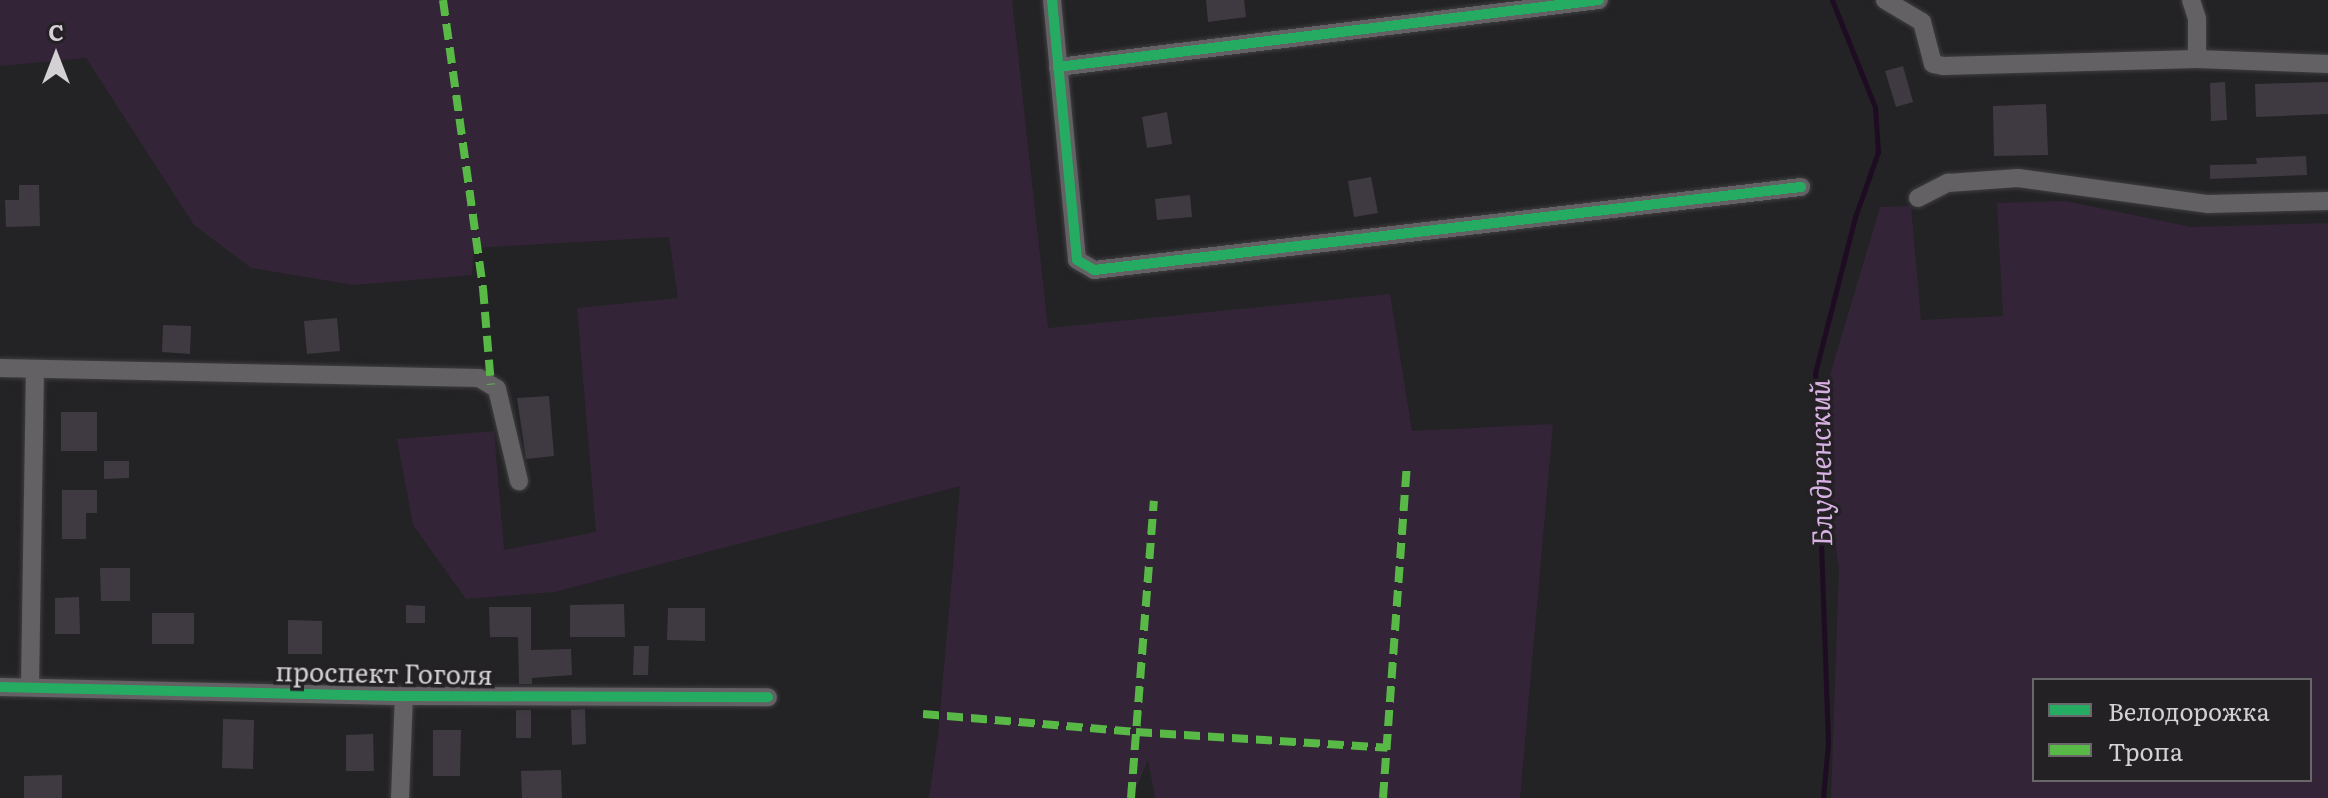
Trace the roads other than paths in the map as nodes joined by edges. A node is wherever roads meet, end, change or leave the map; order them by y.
1 (1052, 0) edge
2 (1599, 0) edge
3 (1885, 0) edge
4 (2191, 0) edge
5 (2197, 59) junction
6 (2328, 64) edge
7 (1058, 67) junction
8 (1801, 187) dead end
9 (1918, 198) dead end
10 (2328, 201) edge
11 (0, 368) edge
12 (35, 369) junction
13 (519, 481) dead end
14 (30, 686) junction
15 (0, 687) edge
16 (404, 696) junction
17 (768, 697) dead end
18 (400, 798) edge

1 - 7 street
2 - 7 street
3 - 5 street
4 - 5 street
5 - 6 street
7 - 8 street
9 - 10 street
11 - 12 street
12 - 13 street
12 - 14 street
14 - 15 street, проспект Гоголя
14 - 16 street, проспект Гоголя
16 - 17 street, проспект Гоголя
16 - 18 street

